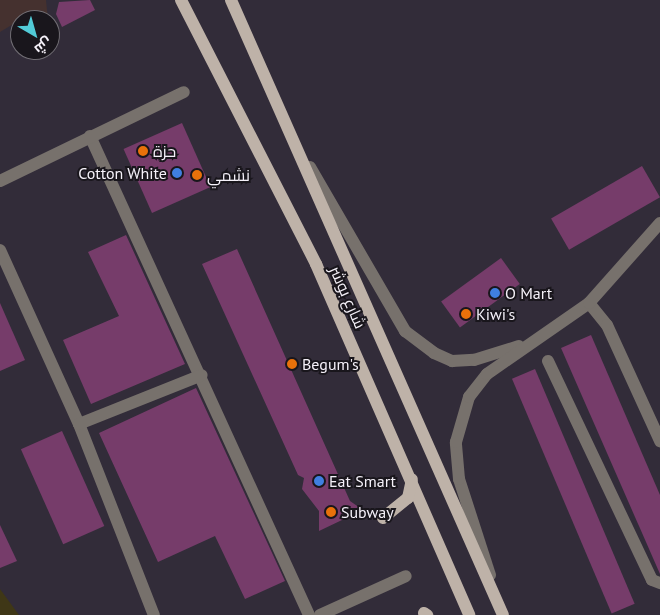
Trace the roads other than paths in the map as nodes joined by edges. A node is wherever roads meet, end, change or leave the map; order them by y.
1 (180, 0) edge
2 (231, 0) edge
3 (184, 92) dead end
4 (90, 136) junction
5 (297, 145) junction
6 (0, 181) edge
7 (660, 223) edge
8 (0, 250) edge
9 (589, 303) junction
10 (529, 343) junction
11 (548, 361) dead end
12 (202, 375) junction
13 (79, 424) junction
14 (660, 441) edge
15 (412, 476) junction
16 (383, 518) dead end
17 (406, 576) dead end
18 (660, 583) edge
19 (502, 612) edge
20 (154, 615) edge
21 (309, 615) edge
22 (320, 615) edge
23 (469, 615) edge

1 - 15 main road, شارع بوشر
2 - 5 main road, شارع بوشر
3 - 4 street
4 - 6 street
4 - 12 street
5 - 10 street
5 - 19 main road, شارع بوشر
7 - 9 street
8 - 13 street
9 - 10 street
9 - 14 street
10 - 19 street
11 - 18 street
12 - 13 street
12 - 21 street
13 - 20 street
15 - 16 main road
15 - 23 main road, شارع بوشر
17 - 22 street

